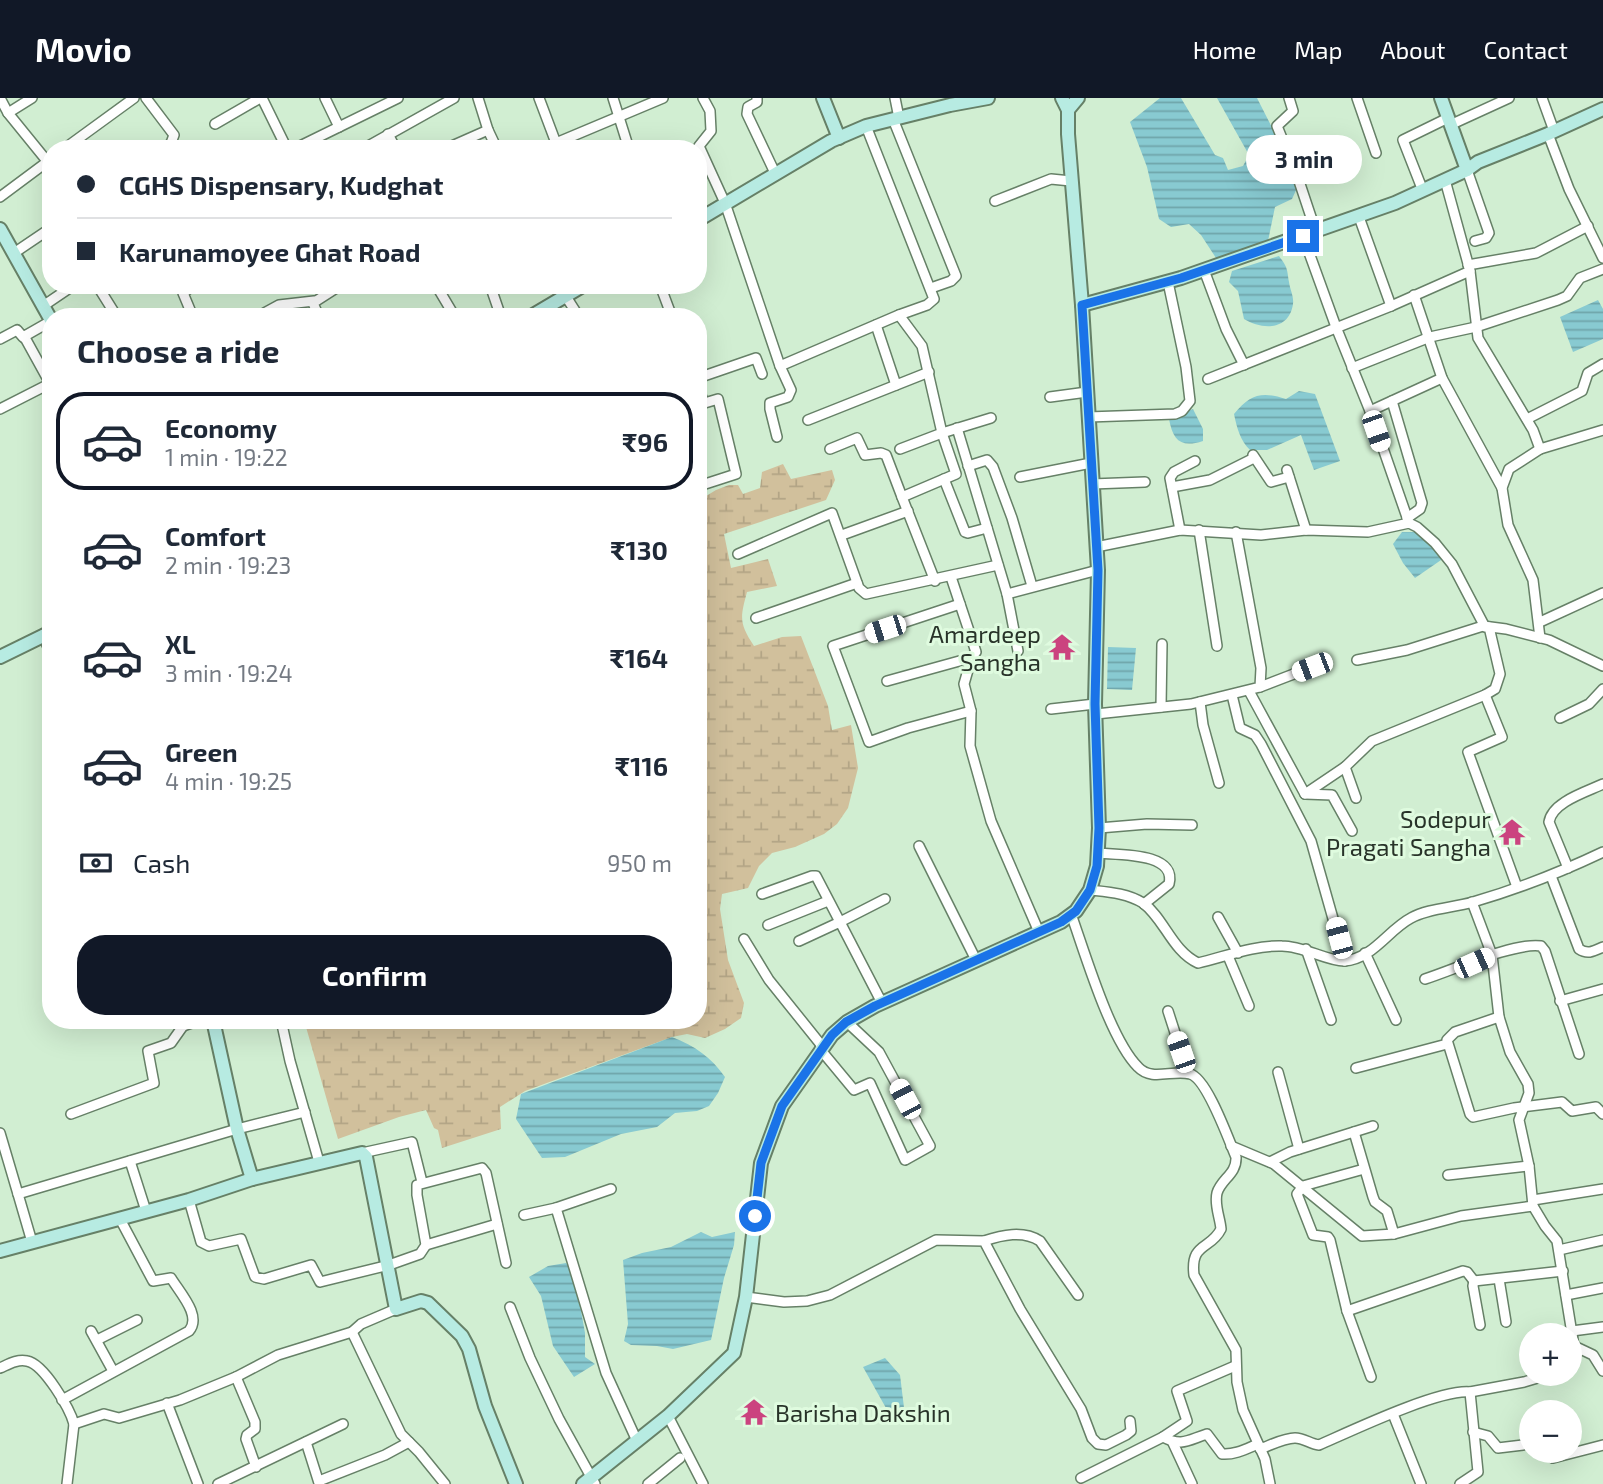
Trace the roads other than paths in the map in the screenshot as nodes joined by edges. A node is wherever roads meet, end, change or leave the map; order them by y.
1 (0, 98) edge
2 (32, 98) edge
3 (134, 98) edge
4 (146, 98) edge
5 (261, 98) edge
6 (325, 98) edge
7 (398, 98) edge
8 (454, 98) edge
9 (478, 98) edge
10 (539, 98) edge
11 (613, 98) edge
12 (663, 98) edge
13 (703, 98) edge
14 (757, 98) edge
15 (824, 98) edge
16 (895, 98) edge
17 (988, 98) edge
18 (1078, 98) edge
19 (1289, 98) edge
20 (1357, 98) edge
21 (1441, 98) edge
22 (1509, 98) edge
23 (1542, 98) edge
24 (1065, 104) edge
25 (1603, 109) edge
26 (5, 111) edge
27 (619, 115) junction
28 (896, 118) junction
29 (1449, 122) junction
30 (215, 124) dead end
31 (866, 126) junction
32 (339, 127) junction
33 (488, 130) junction
34 (1551, 133) junction
35 (388, 134) junction
36 (839, 138) junction
37 (76, 140) edge
38 (172, 140) edge
39 (282, 140) edge
40 (312, 140) edge
41 (378, 140) edge
42 (391, 140) edge
43 (465, 140) edge
44 (493, 140) edge
45 (555, 140) edge
46 (563, 140) edge
47 (626, 140) edge
48 (704, 140) edge
49 (42, 152) edge
50 (1376, 153) dead end
51 (707, 164) edge
52 (42, 165) edge
53 (1467, 170) junction
54 (775, 173) junction
55 (1445, 180) junction
56 (1071, 181) junction
57 (1423, 191) junction
58 (0, 197) edge
59 (995, 201) dead end
60 (725, 203) junction
61 (707, 214) edge
62 (1359, 216) junction
63 (1587, 226) junction
64 (0, 229) edge
65 (42, 234) edge
66 (1309, 234) junction
67 (1475, 241) dead end
68 (3, 244) edge
69 (14, 253) junction
70 (1603, 258) edge
71 (1469, 268) junction
72 (1603, 269) edge
73 (1204, 270) junction
74 (1168, 282) junction
75 (931, 288) junction
76 (61, 294) edge
77 (326, 294) edge
78 (565, 295) joint
79 (1415, 295) junction
80 (314, 301) junction
81 (1082, 305) junction
82 (43, 306) joint
83 (1391, 306) junction
84 (272, 308) edge
85 (314, 308) edge
86 (544, 308) edge
87 (573, 308) edge
88 (899, 315) junction
89 (876, 325) junction
90 (42, 326) edge
91 (1336, 327) junction
92 (1476, 327) junction
93 (24, 336) junction
94 (1430, 337) junction
95 (0, 339) edge
96 (1603, 364) edge
97 (1244, 365) junction
98 (780, 366) junction
99 (1352, 368) junction
100 (42, 369) edge
101 (929, 372) junction
102 (762, 374) dead end
103 (707, 375) edge
104 (1443, 378) junction
105 (1208, 379) dead end
106 (896, 385) junction
107 (42, 388) edge
108 (1087, 392) junction
109 (1051, 397) dead end
110 (1392, 401) junction
111 (707, 402) edge
112 (0, 409) edge
113 (1370, 411) junction
114 (1088, 417) junction
115 (990, 418) dead end
116 (1527, 419) junction
117 (808, 420) dead end
118 (957, 428) junction
119 (1603, 430) edge
120 (942, 433) junction
121 (777, 437) dead end
122 (830, 449) dead end
123 (900, 449) dead end
124 (1540, 449) junction
125 (1195, 461) dead end
126 (1091, 463) junction
127 (968, 466) junction
128 (1020, 477) dead end
129 (944, 479) junction
130 (1145, 482) dead end
131 (707, 483) edge
132 (1093, 484) junction
133 (1172, 486) junction
134 (1502, 488) junction
135 (902, 497) junction
136 (908, 511) junction
137 (1408, 521) junction
138 (987, 528) junction
139 (1180, 530) junction
140 (1199, 530) junction
141 (1306, 530) junction
142 (1236, 533) junction
143 (842, 535) junction
144 (1096, 547) junction
145 (738, 554) dead end
146 (998, 565) junction
147 (1098, 570) junction
148 (951, 577) junction
149 (935, 581) junction
150 (858, 583) junction
151 (1032, 586) junction
152 (1603, 593) edge
153 (1007, 594) junction
154 (960, 604) junction
155 (756, 618) dead end
156 (1540, 622) junction
157 (1487, 627) junction
158 (42, 637) edge
159 (1540, 638) junction
160 (1162, 644) dead end
161 (1217, 646) dead end
162 (1018, 651) dead end
163 (972, 656) junction
164 (0, 657) edge
165 (1357, 660) dead end
166 (1603, 666) edge
167 (1312, 667) dead end
168 (887, 681) dead end
169 (1260, 687) junction
170 (1603, 689) edge
171 (1249, 691) junction
172 (1232, 695) junction
173 (1485, 695) junction
174 (1200, 702) junction
175 (1161, 708) junction
176 (1051, 709) dead end
177 (1096, 709) junction
178 (971, 711) junction
179 (1560, 718) dead end
180 (1345, 767) junction
181 (1219, 783) dead end
182 (1603, 784) edge
183 (1305, 794) junction
184 (1356, 798) dead end
185 (1192, 825) dead end
186 (1099, 828) junction
187 (1352, 831) dead end
188 (919, 846) dead end
189 (1603, 852) edge
190 (1097, 853) junction
191 (1569, 868) junction
192 (1550, 876) junction
193 (1517, 887) junction
194 (1090, 890) junction
195 (762, 894) dead end
196 (885, 899) dead end
197 (828, 901) junction
198 (1472, 902) junction
199 (1144, 904) junction
200 (1071, 914) junction
201 (1219, 917) dead end
202 (840, 922) junction
203 (768, 925) dead end
204 (1039, 932) junction
205 (744, 939) dead end
206 (799, 941) dead end
207 (1603, 947) edge
208 (1306, 949) junction
209 (1365, 953) junction
210 (1233, 955) junction
211 (1492, 955) junction
212 (976, 960) junction
213 (1345, 961) junction
214 (1425, 979) dead end
215 (1603, 989) edge
216 (1560, 1001) junction
217 (882, 1003) junction
218 (1249, 1006) dead end
219 (1167, 1011) dead end
220 (1499, 1017) junction
221 (1331, 1020) dead end
222 (1396, 1020) dead end
223 (846, 1022) junction
224 (178, 1029) edge
225 (215, 1029) edge
226 (283, 1029) edge
227 (1447, 1044) junction
228 (821, 1047) junction
229 (1579, 1054) dead end
230 (1356, 1068) dead end
231 (1278, 1072) dead end
232 (1188, 1073) junction
233 (1524, 1108) junction
234 (305, 1112) junction
235 (71, 1114) dead end
236 (1603, 1114) edge
237 (1373, 1126) dead end
238 (237, 1129) junction
239 (1354, 1132) junction
240 (0, 1133) edge
241 (1231, 1146) junction
242 (1299, 1149) junction
243 (362, 1153) junction
244 (130, 1161) junction
245 (319, 1162) junction
246 (1270, 1162) junction
247 (1529, 1166) junction
248 (1364, 1169) junction
249 (1448, 1175) dead end
250 (252, 1179) junction
251 (422, 1182) junction
252 (1303, 1186) junction
253 (611, 1189) dead end
254 (1603, 1189) edge
255 (18, 1194) junction
256 (189, 1200) junction
257 (1533, 1203) junction
258 (556, 1208) junction
259 (146, 1211) junction
260 (524, 1215) dead end
261 (120, 1219) junction
262 (497, 1224) junction
263 (1394, 1234) junction
264 (1603, 1240) edge
265 (984, 1241) junction
266 (32, 1242) junction
267 (426, 1245) junction
268 (1559, 1250) junction
269 (0, 1251) edge
270 (506, 1263) dead end
271 (387, 1265) junction
272 (1563, 1271) junction
273 (1500, 1279) junction
274 (1474, 1281) junction
275 (1603, 1288) edge
276 (1078, 1295) dead end
277 (1566, 1295) junction
278 (746, 1297) junction
279 (510, 1307) dead end
280 (396, 1309) junction
281 (1347, 1311) junction
282 (137, 1320) dead end
283 (1506, 1321) dead end
284 (1571, 1323) edge
285 (1480, 1325) dead end
286 (1603, 1327) edge
287 (1582, 1330) edge
288 (91, 1331) dead end
289 (352, 1332) junction
290 (97, 1340) junction
291 (1582, 1351) edge
292 (1235, 1366) junction
293 (0, 1368) edge
294 (113, 1371) junction
295 (1603, 1371) edge
296 (236, 1377) junction
297 (1371, 1377) dead end
298 (1519, 1383) edge
299 (1470, 1392) junction
300 (62, 1400) junction
301 (167, 1403) junction
302 (1393, 1414) junction
303 (668, 1416) junction
304 (1130, 1421) dead end
305 (74, 1424) junction
306 (343, 1424) dead end
307 (1473, 1432) junction
308 (1163, 1437) junction
309 (636, 1441) junction
310 (306, 1442) junction
311 (409, 1442) junction
312 (1172, 1443) junction
313 (1519, 1445) edge
314 (1603, 1445) edge
315 (1259, 1447) junction
316 (1582, 1450) edge
317 (680, 1458) dead end
318 (256, 1467) junction
319 (1081, 1478) dead end
320 (319, 1482) edge
321 (589, 1482) edge
322 (67, 1484) edge
323 (198, 1484) edge
324 (218, 1484) edge
325 (445, 1484) edge
326 (516, 1484) edge
327 (648, 1484) edge
328 (703, 1484) edge
329 (1192, 1484) edge
330 (1270, 1484) edge
331 (1421, 1484) edge
332 (1460, 1484) edge

1 - 26 street
2 - 26 street
3 - 37 street
4 - 38 street
5 - 30 street
5 - 39 street
6 - 32 street
7 - 32 street
8 - 35 street
9 - 33 street
10 - 45 street
11 - 27 street
12 - 27 street
13 - 48 street
14 - 54 street
15 - 36 street
16 - 28 street
17 - 28 street
18 - 24 street
19 - 66 street
20 - 50 street
21 - 29 street
22 - 29 street
23 - 34 street
24 - 56 street
25 - 34 street
26 - 49 street
27 - 46 street
27 - 47 street
28 - 31 street
28 - 75 street
29 - 53 street
29 - 57 street
31 - 36 street
31 - 75 street
32 - 40 street
33 - 43 street
33 - 44 street
34 - 53 street
34 - 63 street
35 - 41 street
35 - 42 street
36 - 54 street
51 - 60 street
52 - 58 street
53 - 55 street
53 - 67 street
54 - 60 street
55 - 57 street
55 - 71 street
56 - 59 street
56 - 81 street
57 - 62 street
60 - 61 street
60 - 98 street
62 - 66 street
62 - 83 street
63 - 70 street
63 - 71 street
64 - 68 street
65 - 69 street
66 - 73 street
66 - 91 street
68 - 69 street
69 - 82 street
71 - 79 street
71 - 92 street
72 - 92 street
73 - 74 street
73 - 97 street
74 - 81 street
74 - 114 street
75 - 88 street
76 - 82 street
77 - 80 street
78 - 86 street
78 - 87 street
79 - 83 street
79 - 94 street
80 - 84 street
80 - 85 street
81 - 108 street
83 - 91 street
88 - 89 street
88 - 101 street
89 - 98 street
89 - 106 street
90 - 93 street
91 - 97 street
91 - 99 street
92 - 94 street
92 - 116 street
93 - 95 street
93 - 100 street
94 - 99 street
94 - 104 street
96 - 116 street
97 - 105 street
98 - 121 street
99 - 113 street
101 - 106 street
101 - 120 street
102 - 103 street
104 - 110 street
104 - 134 street
106 - 117 street
107 - 112 street
108 - 109 street
108 - 114 street
110 - 113 street
110 - 137 street
111 - 131 street
113 - 137 street
114 - 126 street
115 - 118 street
116 - 124 street
118 - 120 street
118 - 127 street
119 - 124 street
120 - 123 street
120 - 129 street
122 - 135 street
124 - 134 street
125 - 133 street
126 - 128 street
126 - 132 street
127 - 138 street
127 - 151 street
129 - 135 street
129 - 138 street
130 - 132 street
132 - 144 street
133 - 139 street
133 - 141 street
134 - 156 street
135 - 136 street
136 - 143 street
136 - 149 street
137 - 141 street
137 - 157 street
138 - 146 street
139 - 140 street
139 - 144 street
140 - 142 street
140 - 161 street
141 - 142 street
142 - 169 street
143 - 145 street
143 - 150 street
144 - 147 street
146 - 148 street
146 - 153 street
147 - 151 street
147 - 177 street
148 - 149 street
148 - 154 street
149 - 150 street
150 - 155 street
151 - 153 street
152 - 156 street
153 - 162 street
154 - 163 street
154 - 178 street
156 - 159 street
157 - 159 street
157 - 165 street
157 - 173 street
158 - 164 street
159 - 166 street
160 - 175 street
163 - 168 street
163 - 178 street
167 - 169 street
169 - 171 street
170 - 179 street
171 - 172 street
171 - 183 street
172 - 174 street
172 - 213 street
173 - 180 street
173 - 193 street
174 - 175 street
174 - 181 street
175 - 177 street
176 - 177 street
177 - 186 street
178 - 204 street
180 - 183 street
180 - 184 street
182 - 191 street
183 - 187 street
185 - 186 street
186 - 190 street
188 - 212 street
189 - 191 street
190 - 194 street
190 - 199 street
191 - 192 street
192 - 193 street
192 - 207 street
193 - 198 street
194 - 199 street
194 - 200 street
195 - 197 street
196 - 202 street
197 - 202 street
197 - 203 street
198 - 209 street
198 - 211 street
199 - 210 street
200 - 204 street
200 - 232 street
201 - 210 street
202 - 206 street
202 - 217 street
204 - 212 street
205 - 228 street
208 - 210 street
208 - 213 street
208 - 221 street
209 - 213 street
209 - 222 street
210 - 218 street
211 - 214 street
211 - 216 street
211 - 220 street
212 - 217 street
215 - 216 street
216 - 229 street
217 - 223 street
219 - 232 street
220 - 227 street
220 - 233 street
223 - 228 street
223 - 228 street
224 - 235 street
225 - 238 street
226 - 234 street
227 - 230 street
227 - 233 street
228 - 278 street
231 - 242 street
232 - 241 street
233 - 236 street
233 - 247 street
234 - 238 street
234 - 245 street
237 - 239 street
238 - 244 street
238 - 250 street
239 - 242 street
239 - 248 street
240 - 255 street
241 - 246 street
241 - 292 street
242 - 246 street
243 - 245 street
243 - 251 street
243 - 271 street
244 - 255 street
244 - 259 street
245 - 250 street
246 - 252 street
247 - 249 street
247 - 257 street
248 - 252 street
248 - 263 street
250 - 256 street
251 - 262 street
251 - 267 street
252 - 263 street
252 - 281 street
253 - 258 street
254 - 257 street
255 - 266 street
256 - 259 street
256 - 271 street
257 - 263 street
257 - 268 street
258 - 260 street
258 - 309 street
259 - 261 street
261 - 266 street
261 - 294 street
262 - 267 street
262 - 270 street
264 - 268 street
265 - 276 street
265 - 278 street
265 - 304 street
266 - 269 street
267 - 271 street
268 - 272 street
271 - 280 street
272 - 273 street
272 - 277 street
273 - 274 street
273 - 283 street
274 - 281 street
274 - 285 street
275 - 277 street
277 - 284 street
278 - 303 street
279 - 321 street
280 - 289 street
280 - 326 street
281 - 297 street
282 - 290 street
286 - 287 street
288 - 290 street
289 - 296 street
289 - 311 street
290 - 294 street
291 - 295 street
292 - 308 street
292 - 315 street
293 - 300 street
294 - 300 street
296 - 301 street
296 - 318 street
298 - 299 street
299 - 302 street
299 - 307 street
300 - 305 street
301 - 305 street
301 - 323 street
302 - 315 street
302 - 331 street
303 - 309 street
303 - 328 street
305 - 322 street
306 - 310 street
307 - 313 street
307 - 332 street
308 - 312 street
308 - 319 street
309 - 321 street
310 - 318 street
310 - 320 street
311 - 320 street
311 - 325 street
312 - 315 street
312 - 329 street
314 - 316 street
315 - 330 street
317 - 327 street
318 - 324 street

